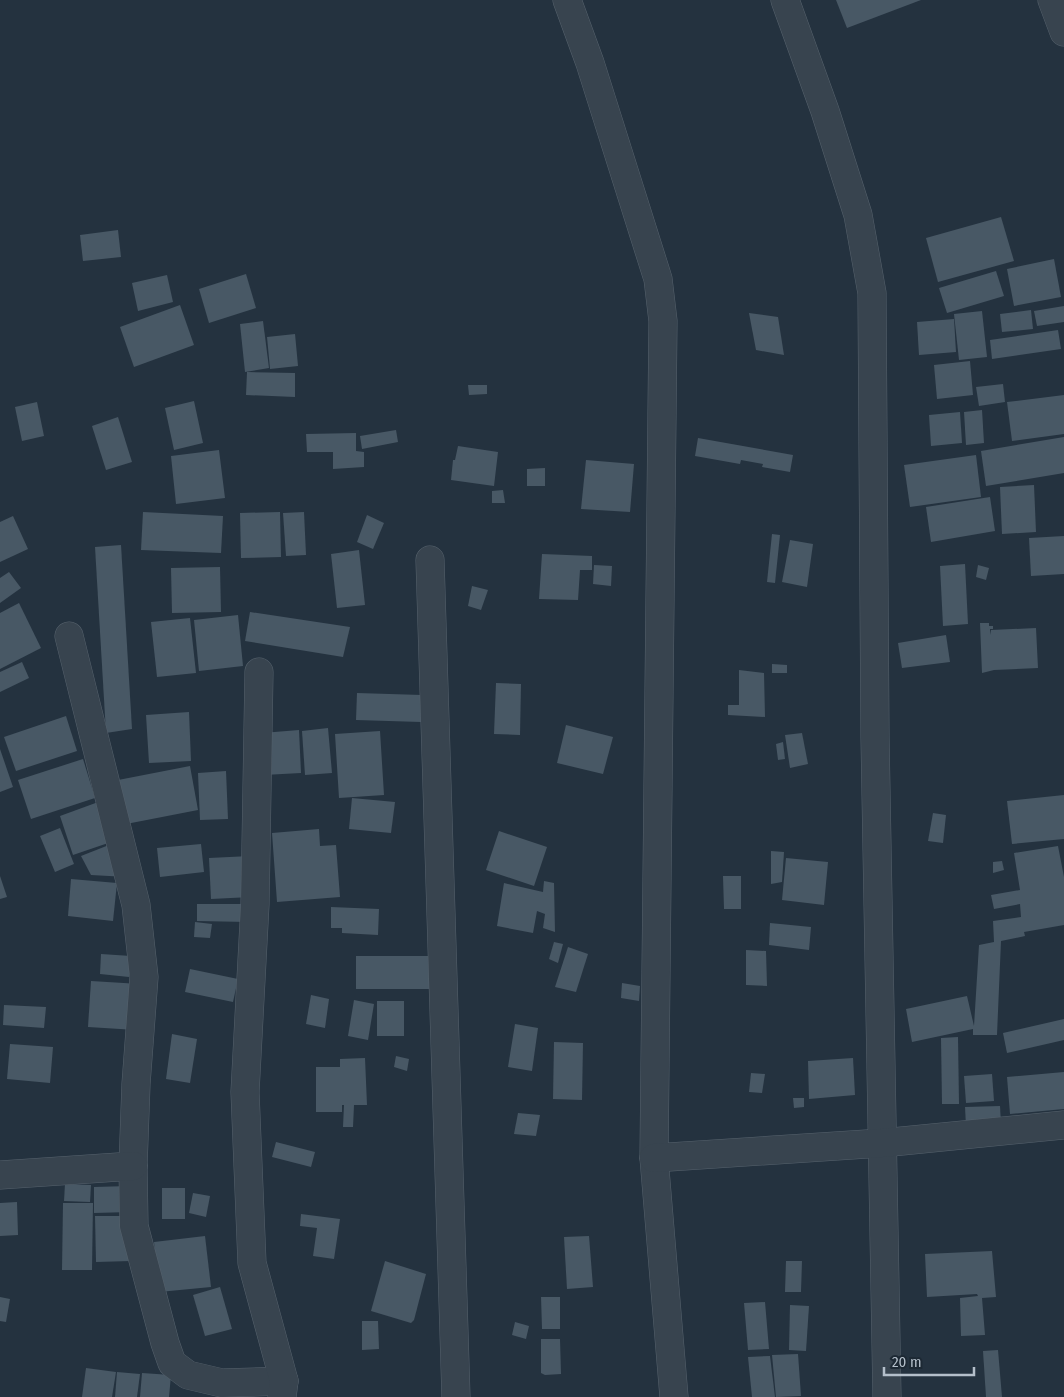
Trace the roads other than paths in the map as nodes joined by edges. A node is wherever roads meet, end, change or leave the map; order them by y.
1 (568, 0) edge
2 (785, 0) edge
3 (1052, 0) edge
4 (1064, 32) edge
5 (430, 560) dead end
6 (69, 636) dead end
7 (259, 672) dead end
8 (1064, 1125) edge
9 (882, 1143) junction
10 (654, 1158) junction
11 (133, 1166) junction
12 (0, 1175) edge
13 (283, 1389) edge
14 (456, 1397) edge
15 (674, 1397) edge
16 (887, 1397) edge

1 - 10 street
2 - 9 street
3 - 4 street
5 - 14 street
6 - 11 street
7 - 13 street
8 - 9 street
9 - 10 street
9 - 16 street
10 - 15 street
11 - 12 street
11 - 13 street

